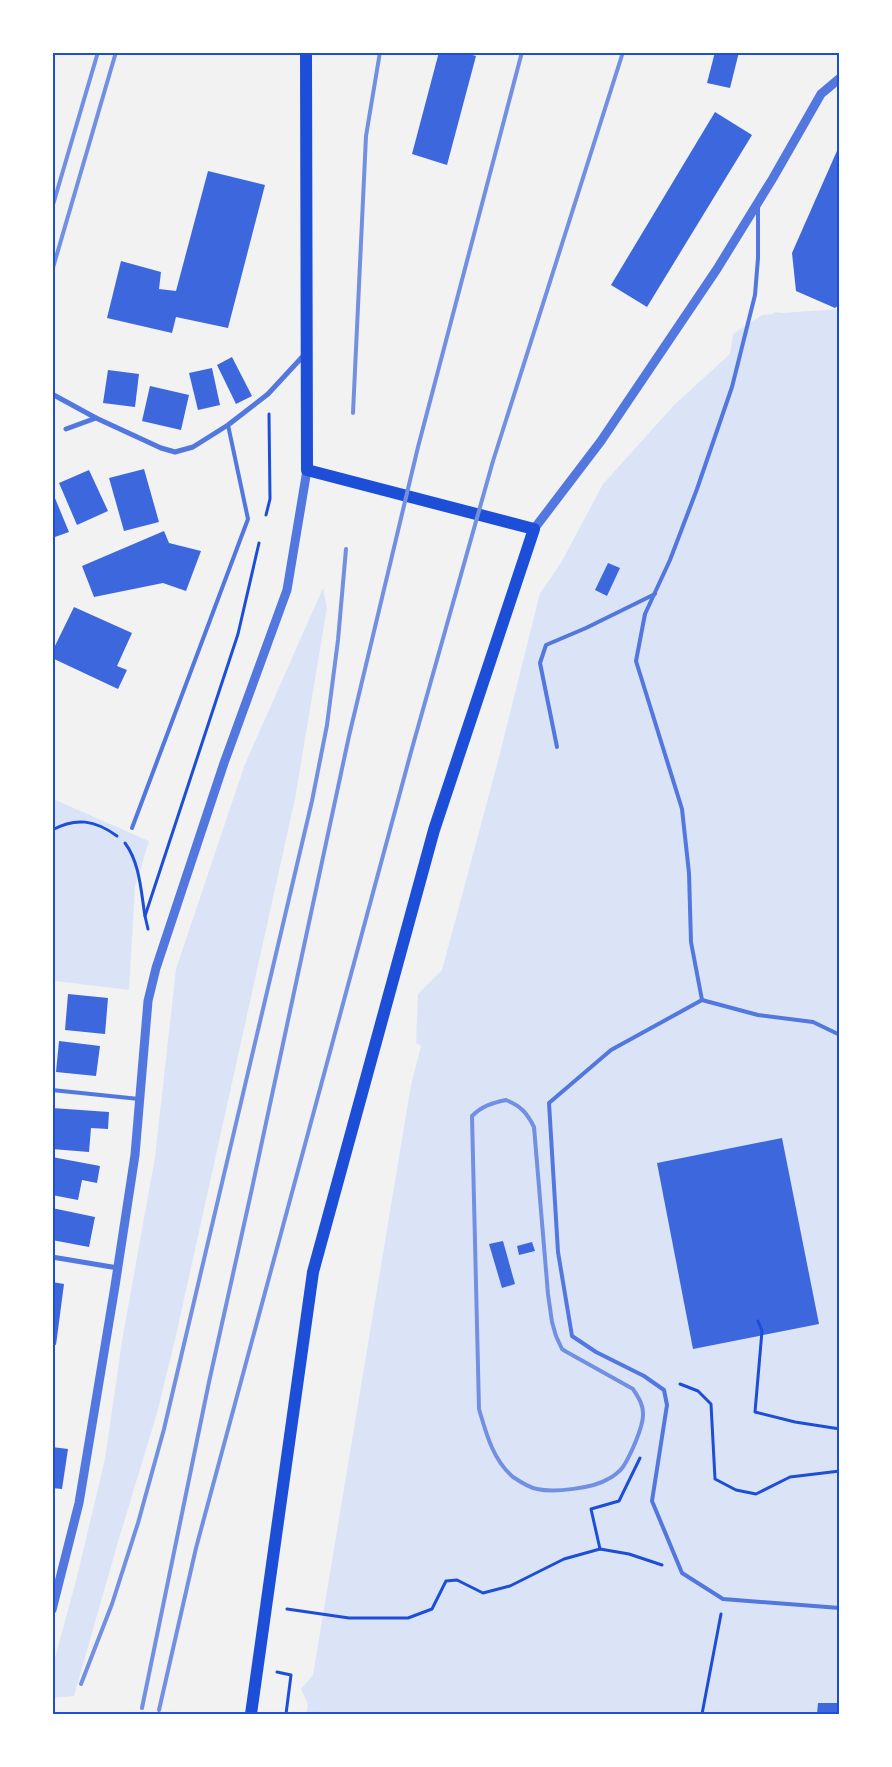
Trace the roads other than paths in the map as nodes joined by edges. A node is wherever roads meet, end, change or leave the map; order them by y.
1 (306, 52) edge
2 (840, 78) edge
3 (758, 203) junction
4 (307, 352) junction
5 (52, 394) edge
6 (96, 418) junction
7 (228, 425) junction
8 (66, 430) dead end
9 (307, 470) junction
10 (534, 529) junction
11 (654, 594) junction
12 (557, 747) dead end
13 (132, 828) dead end
14 (702, 1000) junction
15 (840, 1035) edge
16 (52, 1090) edge
17 (141, 1099) junction
18 (52, 1258) edge
19 (118, 1268) junction
20 (840, 1608) edge
21 (52, 1610) edge
22 (250, 1714) edge

1 - 4 main road
2 - 3 street
3 - 10 street
3 - 11 lane
4 - 7 street
4 - 9 main road
5 - 6 street
6 - 7 street
6 - 8 street
7 - 13 lane
9 - 10 main road
9 - 17 street
10 - 22 main road
11 - 12 lane
11 - 14 lane
14 - 15 lane
14 - 20 lane
16 - 17 lane
17 - 19 street
18 - 19 street
19 - 21 street

